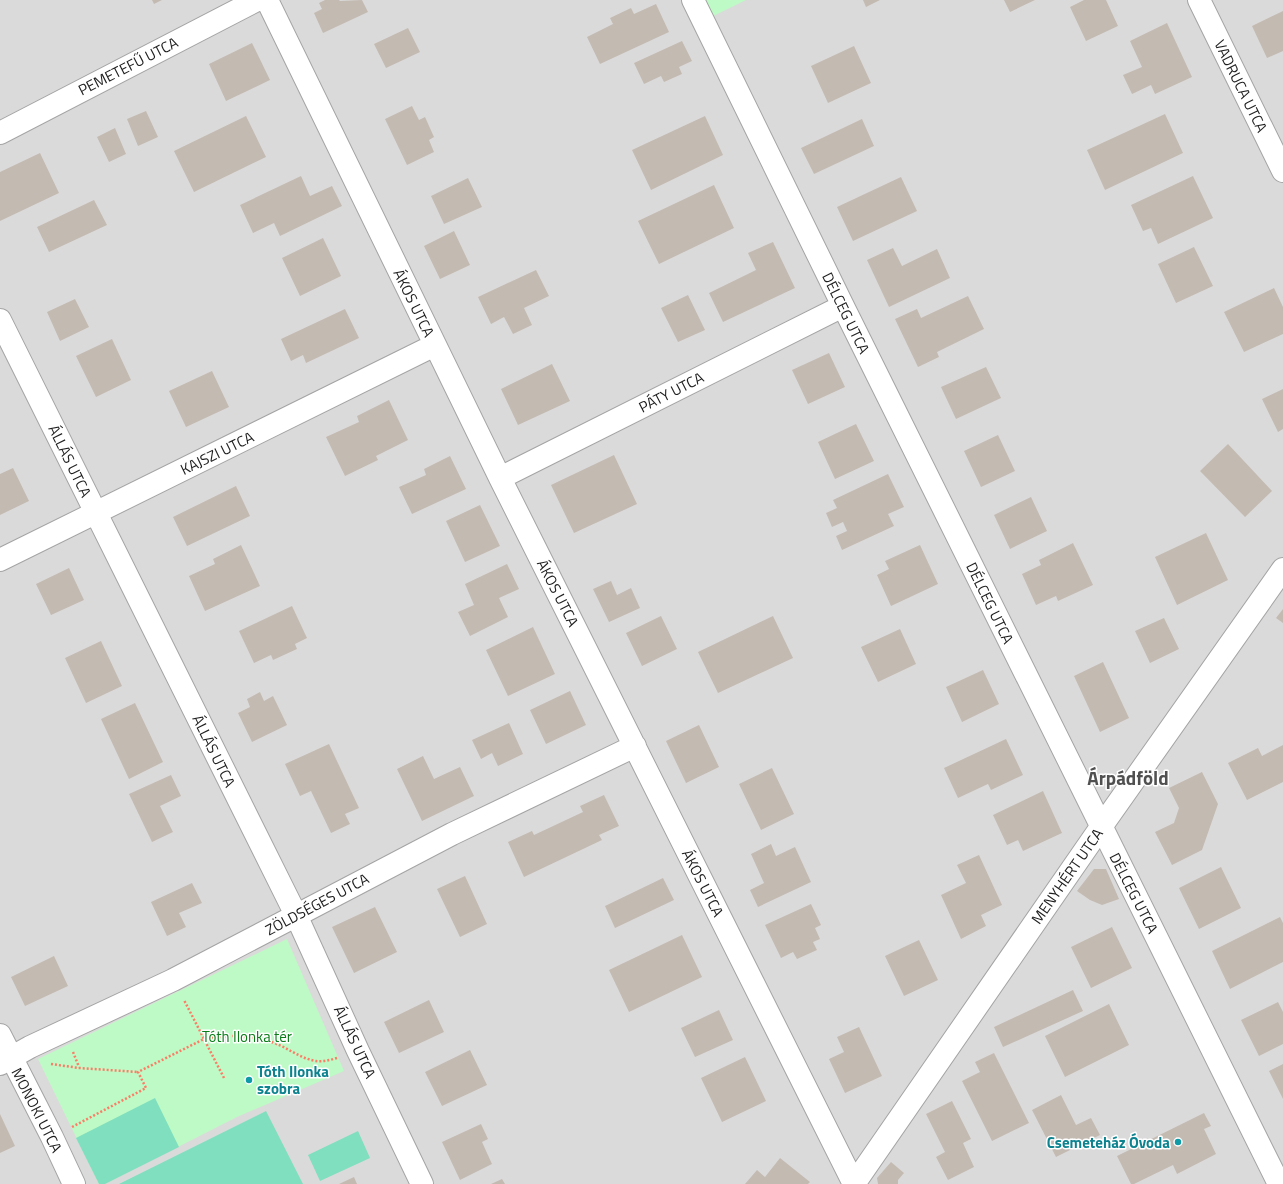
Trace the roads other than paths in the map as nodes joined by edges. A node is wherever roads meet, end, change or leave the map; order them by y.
1 (256, 0) edge
2 (267, 0) edge
3 (693, 0) edge
4 (1199, 0) edge
5 (0, 133) edge
6 (1283, 171) edge
7 (843, 306) junction
8 (0, 320) edge
9 (435, 345) junction
10 (500, 478) junction
11 (96, 514) junction
12 (0, 560) edge
13 (1283, 569) edge
14 (635, 746) junction
15 (1101, 827) junction
16 (296, 915) junction
17 (0, 1035) edge
18 (6, 1061) edge
19 (74, 1184) edge
20 (422, 1184) edge
21 (854, 1184) edge
22 (1279, 1184) edge

1 - 5 street, PEMETEFŰ UTCA
2 - 9 street, ÁKOS UTCA
3 - 7 street, DÉLCEG UTCA
4 - 6 street, VADRUCA UTCA
7 - 10 street, PÁTY UTCA
7 - 15 street, DÉLCEG UTCA
8 - 11 street, ÁLLÁS UTCA
9 - 10 street, ÁKOS UTCA
9 - 11 street, KAJSZI UTCA
10 - 14 street, ÁKOS UTCA
11 - 12 street, KAJSZI UTCA
11 - 16 street, ÁLLÁS UTCA
13 - 15 street, MENYHÉRT UTCA
14 - 16 street, ZÖLDSÉGES UTCA
14 - 21 street, ÁKOS UTCA
15 - 21 street, MENYHÉRT UTCA
15 - 22 street, DÉLCEG UTCA
16 - 18 street, ZÖLDSÉGES UTCA
16 - 20 street, ÁLLÁS UTCA
17 - 18 street, MONOKI UTCA
18 - 19 street, MONOKI UTCA

